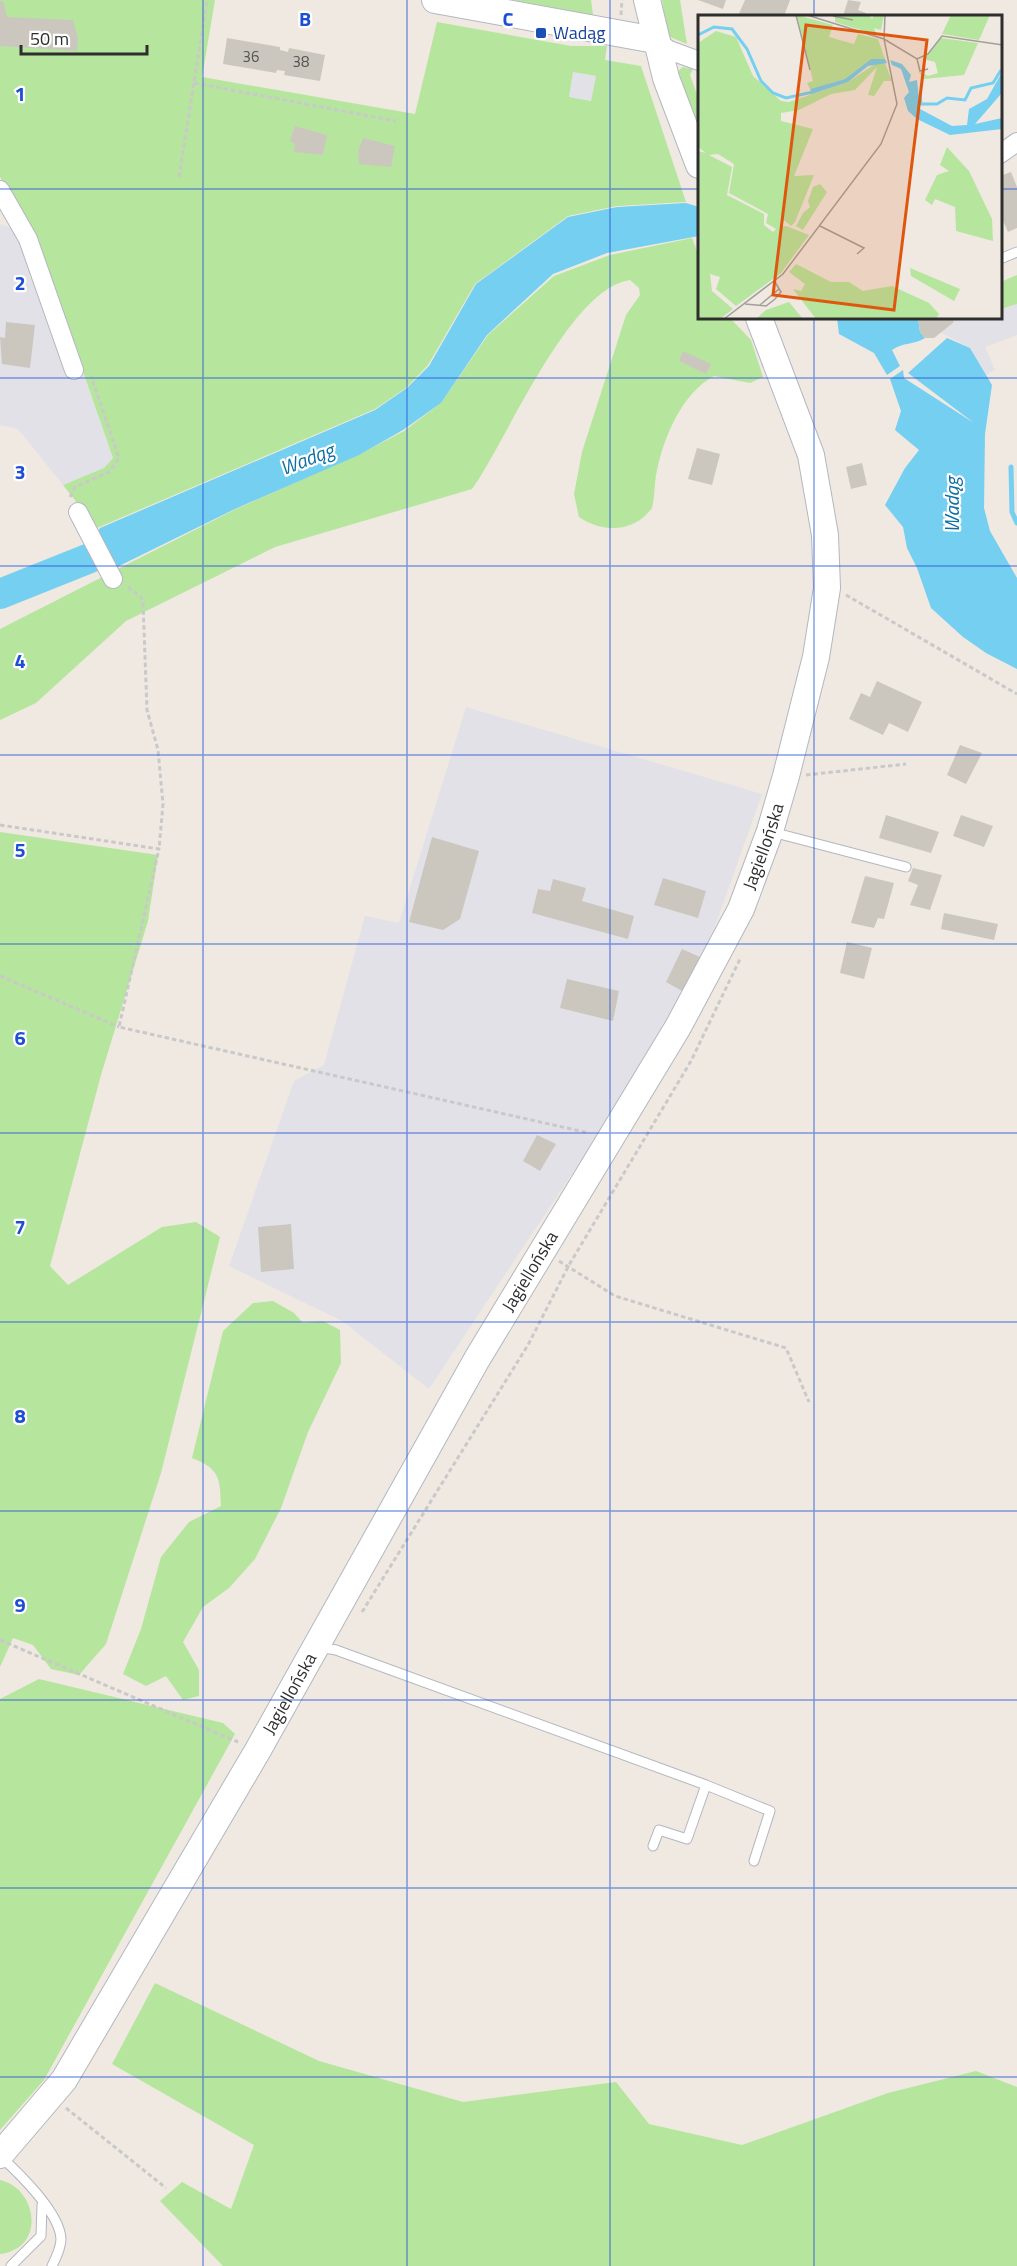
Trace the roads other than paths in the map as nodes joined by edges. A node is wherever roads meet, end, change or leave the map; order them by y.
1 (435, 0) edge
2 (648, 0) edge
3 (655, 40) junction
4 (698, 61) edge
5 (1017, 142) edge
6 (1002, 153) edge
7 (698, 162) edge
8 (0, 190) edge
9 (1017, 252) edge
10 (1002, 258) edge
11 (760, 320) edge
12 (74, 370) dead end
13 (78, 512) dead end
14 (113, 579) road end
15 (770, 831) junction
16 (906, 867) dead end
17 (316, 1646) junction
18 (706, 1785) junction
19 (653, 1846) dead end
20 (754, 1861) dead end
21 (0, 2156) edge
22 (41, 2203) junction
23 (11, 2266) edge
24 (52, 2266) edge

1 - 3 street
2 - 3 street
3 - 4 street
3 - 7 street
5 - 6 street
8 - 12 street
9 - 10 lane
11 - 15 street, Jagiellońska
13 - 14 street
15 - 16 lane
15 - 17 street, Jagiellońska
17 - 18 lane
17 - 21 street, Jagiellońska
18 - 19 lane
18 - 20 lane
21 - 22 lane
22 - 23 lane
22 - 24 lane

